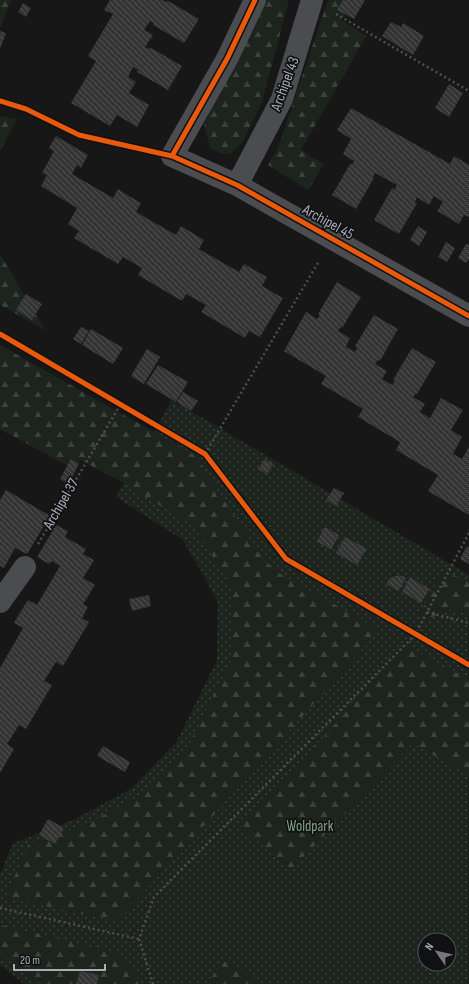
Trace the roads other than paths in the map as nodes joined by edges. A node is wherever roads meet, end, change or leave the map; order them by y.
1 (255, 0) edge
2 (312, 0) edge
3 (237, 185) junction
4 (469, 316) edge
5 (25, 567) road end
6 (0, 602) edge

1 - 3 street, Archipel 45
2 - 3 street, Archipel 43
3 - 4 street, Archipel 45
5 - 6 street

